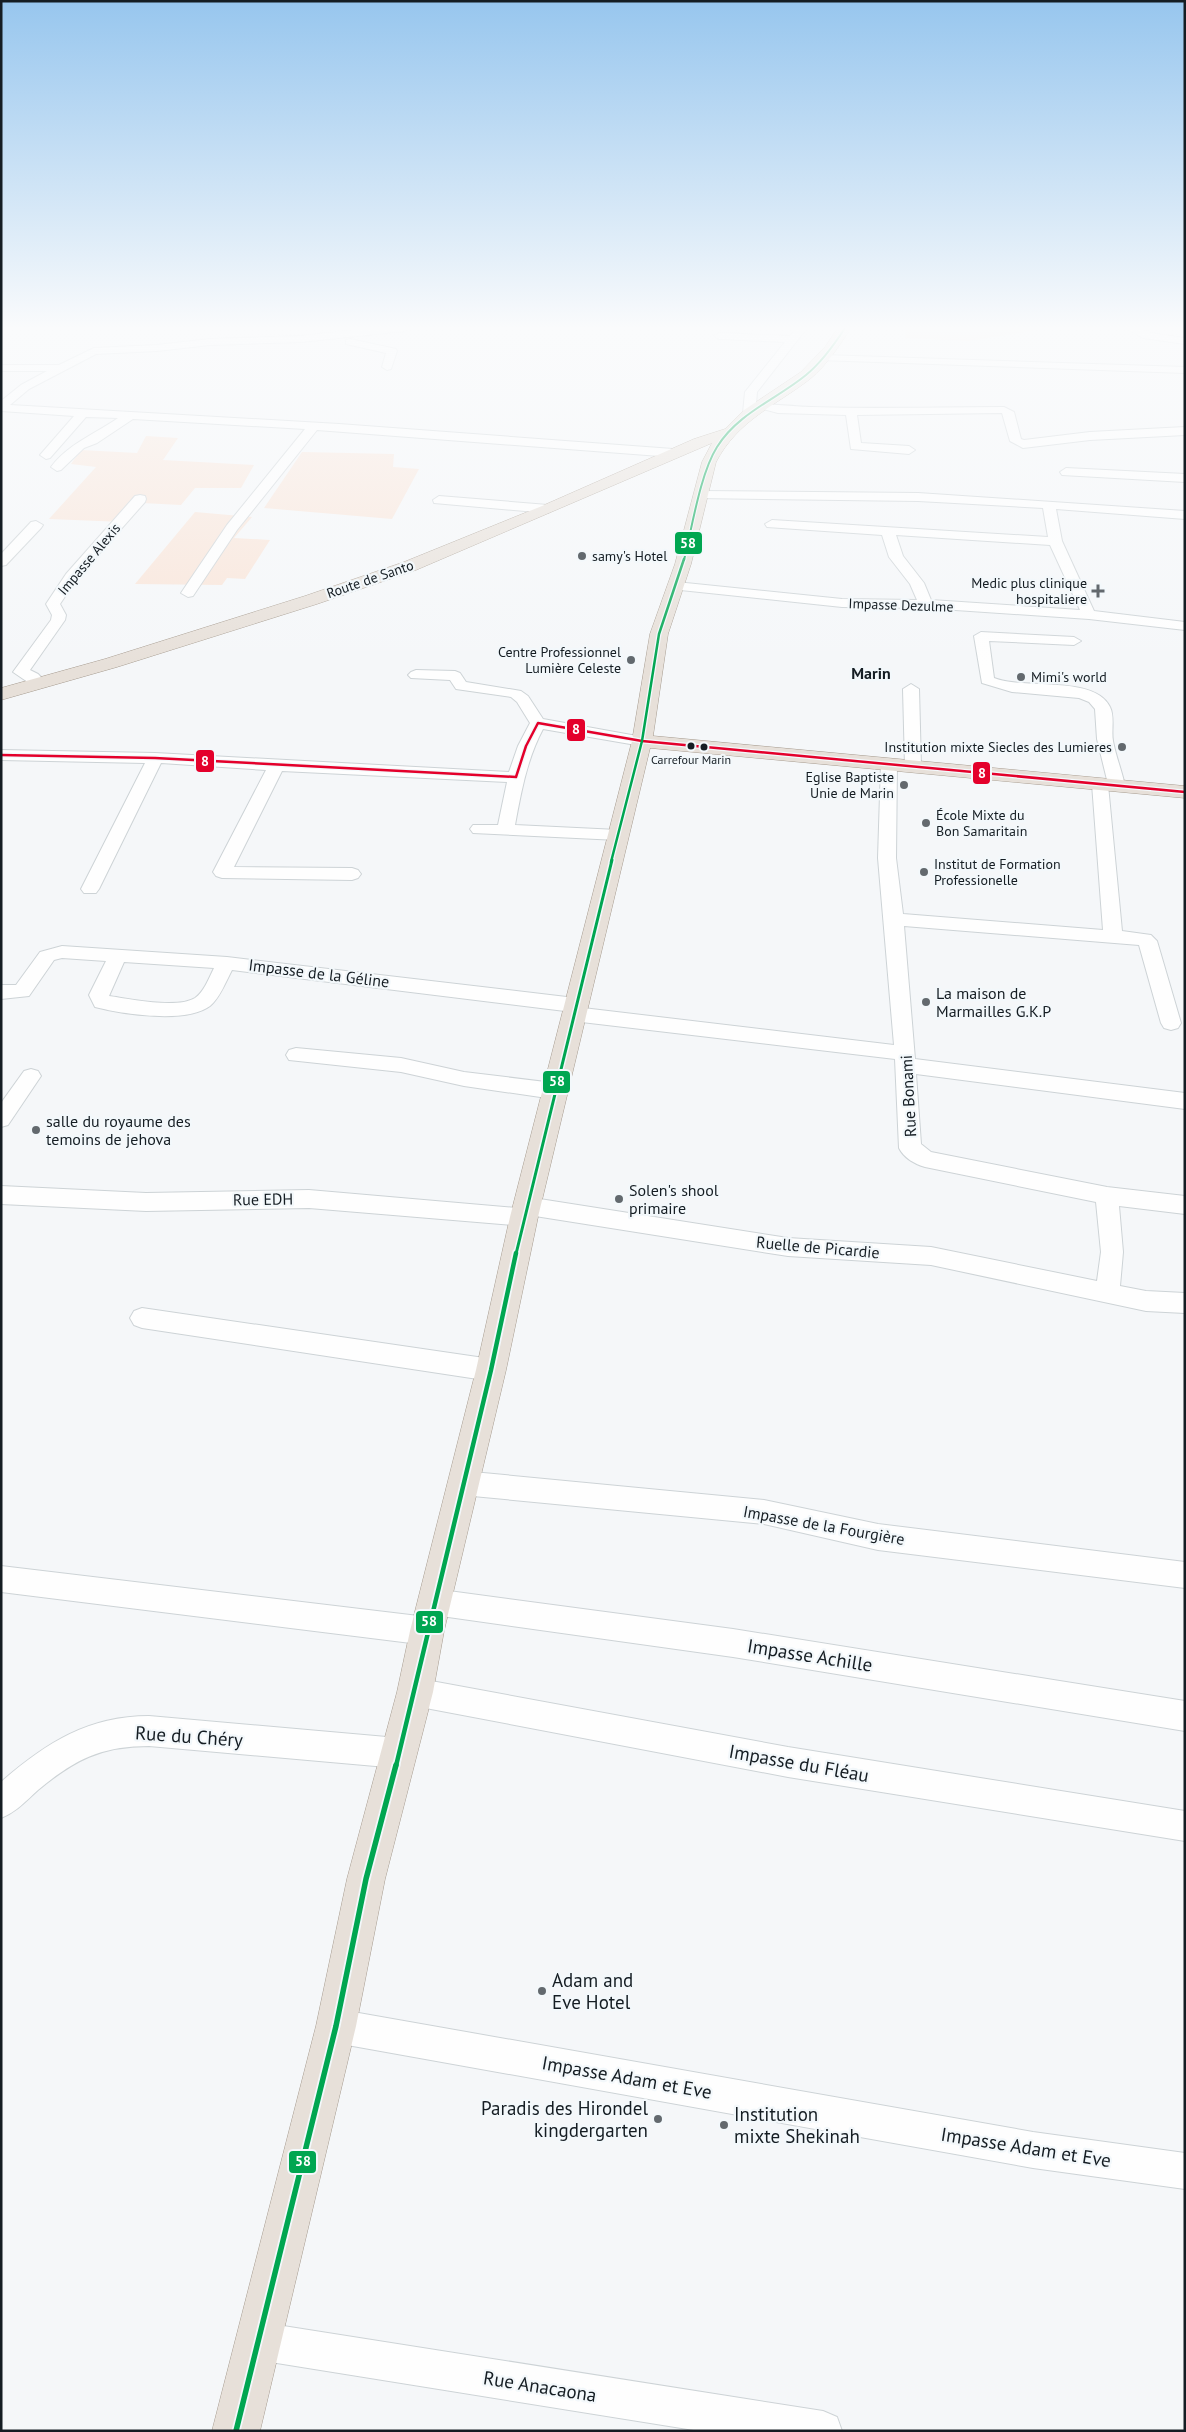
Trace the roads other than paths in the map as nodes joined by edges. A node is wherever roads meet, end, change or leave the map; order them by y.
1 (58, 441) edge
2 (89, 441) edge
3 (301, 441) edge
4 (514, 441) edge
5 (700, 441) edge
6 (721, 441) edge
7 (854, 441) edge
8 (1017, 441) edge
9 (1044, 441) edge
10 (909, 450) dead end
11 (673, 453) junction
12 (46, 455) dead end
13 (57, 467) dead end
14 (1066, 472) dead end
15 (1185, 478) edge
16 (701, 495) junction
17 (140, 499) dead end
18 (439, 500) dead end
19 (1049, 505) junction
20 (548, 509) junction
21 (1185, 515) edge
22 (772, 524) dead end
23 (36, 525) dead end
24 (888, 532) junction
25 (1055, 541) junction
26 (1, 562) edge
27 (676, 586) junction
28 (188, 593) dead end
29 (926, 604) junction
30 (1089, 615) junction
31 (1185, 626) edge
32 (1074, 641) dead end
33 (1, 671) edge
34 (21, 672) junction
35 (416, 675) dead end
36 (40, 684) junction
37 (911, 689) dead end
38 (1, 694) edge
39 (538, 723) junction
40 (642, 741) junction
41 (1, 755) edge
42 (155, 758) junction
43 (889, 763) junction
44 (276, 766) junction
45 (913, 766) junction
46 (516, 777) junction
47 (1109, 785) junction
48 (1185, 792) edge
49 (479, 829) dead end
50 (505, 830) junction
51 (618, 835) junction
52 (352, 874) dead end
53 (90, 889) dead end
54 (894, 919) junction
55 (1113, 936) junction
56 (118, 955) junction
57 (227, 963) junction
58 (1, 992) edge
59 (574, 1009) junction
60 (1171, 1023) dead end
61 (296, 1055) dead end
62 (906, 1059) junction
63 (31, 1076) dead end
64 (554, 1091) junction
65 (1185, 1101) edge
66 (1, 1119) edge
67 (1, 1195) edge
68 (1107, 1196) junction
69 (1185, 1205) edge
70 (526, 1211) junction
71 (1108, 1292) junction
72 (1185, 1303) edge
73 (142, 1318) dead end
74 (491, 1370) junction
75 (462, 1484) junction
76 (1185, 1575) edge
77 (1, 1579) edge
78 (430, 1617) junction
79 (415, 1692) junction
80 (1185, 1716) edge
81 (398, 1753) junction
82 (1, 1804) edge
83 (1185, 1826) edge
84 (336, 2026) junction
85 (1185, 2172) edge
86 (258, 2340) junction
87 (236, 2431) edge
88 (823, 2431) edge

1 - 12 street
2 - 13 street
3 - 28 street
4 - 11 street
5 - 11 main road, Route de Santo
6 - 16 main road
7 - 10 street
8 - 9 street
11 - 20 main road, Route de Santo
14 - 15 street
16 - 19 street
16 - 27 main road
17 - 34 street, Impasse Alexis
18 - 20 street
19 - 21 street
19 - 25 street
20 - 36 main road, Route de Santo
22 - 24 street
23 - 26 street
24 - 25 street
24 - 29 street
25 - 30 street
27 - 29 street, Impasse Dezulme
27 - 40 main road
29 - 30 street, Impasse Dezulme
30 - 31 street, Impasse Dezulme
32 - 47 street
33 - 34 street
34 - 36 street
35 - 39 street
36 - 38 main road, Route de Santo
37 - 45 street
39 - 40 street
39 - 46 street
40 - 43 main road
40 - 51 main road
41 - 42 street
42 - 44 street
42 - 53 street
43 - 45 main road
43 - 54 street, Rue Bonami
44 - 46 street
44 - 52 street
45 - 47 main road
46 - 50 street
47 - 48 main road
47 - 55 street
49 - 50 street
50 - 51 street
51 - 59 main road
54 - 55 street
54 - 62 street, Rue Bonami
55 - 60 street
56 - 57 street, Impasse de la Géline
56 - 57 street
56 - 58 street, Impasse de la Géline
57 - 59 street, Impasse de la Géline
59 - 62 street, Impasse de la Géline
59 - 64 main road
61 - 64 street
62 - 65 street, Impasse de la Géline
62 - 68 street, Rue Bonami
63 - 66 street
64 - 70 main road
67 - 70 street, Rue EDH
68 - 69 street, Rue Bonami
68 - 71 street
70 - 71 street, Ruelle de Picardie
70 - 74 main road
71 - 72 street, Ruelle de Picardie
73 - 74 street
74 - 75 main road
75 - 76 street, Impasse de la Fourgière
75 - 78 main road
77 - 78 street, Impasse Achille
78 - 79 main road
78 - 80 street, Impasse Achille
79 - 81 main road
79 - 83 street, Impasse du Fléau
81 - 82 street, Rue du Chéry
81 - 84 main road
84 - 85 street, Impasse Adam et Eve
84 - 86 main road
86 - 87 main road
86 - 88 street, Rue Anacaona

